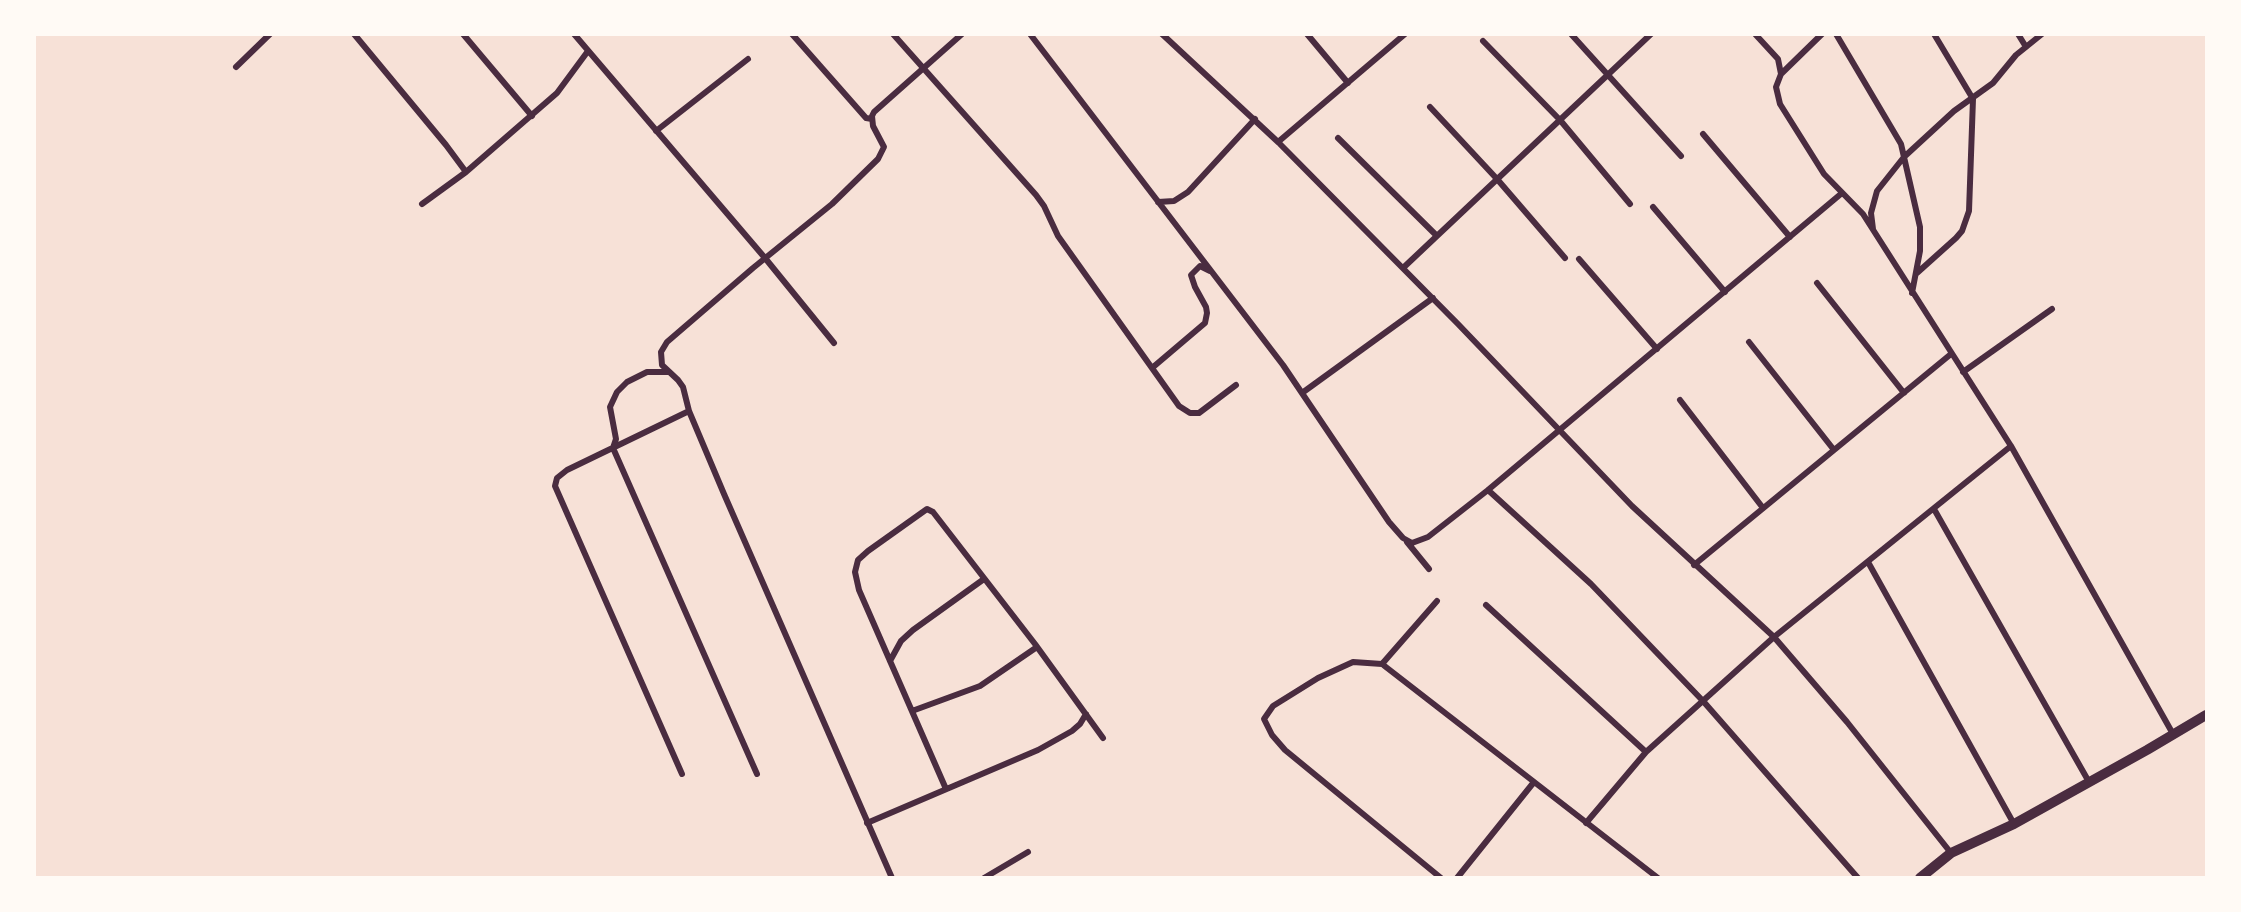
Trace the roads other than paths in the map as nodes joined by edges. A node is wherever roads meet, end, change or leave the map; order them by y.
1 (270, 34) edge
2 (354, 34) edge
3 (463, 34) edge
4 (574, 34) edge
5 (792, 34) edge
6 (893, 34) edge
7 (962, 34) edge
8 (1030, 34) edge
9 (1162, 34) edge
10 (1307, 34) edge
11 (1405, 34) edge
12 (1571, 34) edge
13 (1651, 34) edge
14 (1755, 34) edge
15 (1822, 34) edge
16 (1836, 34) edge
17 (1934, 34) edge
18 (2018, 34) edge
19 (2042, 34) edge
20 (1483, 41) dead end
21 (2026, 47) junction
22 (588, 51) junction
23 (748, 59) dead end
24 (236, 66) dead end
25 (923, 68) junction
26 (1608, 74) junction
27 (1781, 74) junction
28 (1348, 83) junction
29 (1972, 99) junction
30 (1430, 107) dead end
31 (532, 116) junction
32 (872, 119) junction
33 (1255, 120) junction
34 (1560, 120) junction
35 (656, 131) junction
36 (1703, 134) dead end
37 (1338, 138) dead end
38 (1278, 142) junction
39 (1681, 156) dead end
40 (1904, 157) junction
41 (465, 172) junction
42 (1497, 179) junction
43 (1842, 193) junction
44 (1158, 202) junction
45 (422, 204) dead end
46 (1630, 204) dead end
47 (1653, 207) dead end
48 (1874, 232) junction
49 (1437, 236) junction
50 (1790, 237) junction
51 (765, 258) junction
52 (1565, 258) dead end
53 (1579, 259) dead end
54 (1403, 268) junction
55 (1212, 272) junction
56 (1916, 273) junction
57 (1817, 283) dead end
58 (1725, 292) junction
59 (1912, 294) junction
60 (1432, 298) junction
61 (2052, 309) dead end
62 (1749, 342) dead end
63 (834, 343) dead end
64 (1657, 349) junction
65 (1952, 354) junction
66 (1152, 368) junction
67 (668, 372) junction
68 (1963, 372) junction
69 (1236, 385) dead end
70 (1302, 393) junction
71 (1904, 393) junction
72 (1680, 400) dead end
73 (689, 411) junction
74 (1562, 431) junction
75 (2011, 446) junction
76 (613, 448) junction
77 (1834, 450) junction
78 (1488, 490) junction
79 (1763, 508) junction
80 (1934, 509) junction
81 (1406, 540) junction
82 (1868, 562) junction
83 (1694, 565) junction
84 (1429, 569) dead end
85 (984, 579) junction
86 (1437, 601) dead end
87 (1486, 605) dead end
88 (1774, 637) junction
89 (1037, 647) junction
90 (890, 660) junction
91 (1382, 664) junction
92 (1703, 701) junction
93 (912, 711) junction
94 (1086, 714) junction
95 (2206, 715) edge
96 (2174, 734) junction
97 (1103, 738) dead end
98 (1646, 752) junction
99 (682, 774) dead end
100 (757, 774) dead end
101 (1534, 782) junction
102 (2089, 782) junction
103 (946, 789) junction
104 (1586, 822) junction
105 (867, 823) junction
106 (2014, 824) junction
107 (1028, 852) dead end
108 (1951, 853) junction
109 (892, 878) edge
110 (984, 878) edge
111 (1441, 878) edge
112 (1457, 878) edge
113 (1658, 878) edge
114 (1858, 878) edge
115 (1920, 878) edge

1 - 24 street
2 - 41 street
3 - 31 street
4 - 22 street
5 - 32 street
6 - 25 street
7 - 25 street
8 - 44 street
9 - 33 street
10 - 28 street
11 - 28 street
12 - 26 street
13 - 26 street
14 - 27 street
15 - 27 street
16 - 40 street
17 - 29 street
18 - 21 street
19 - 21 street
20 - 34 street
21 - 29 street
22 - 31 street
22 - 35 street
23 - 35 street
25 - 32 street
25 - 66 street
26 - 34 street
26 - 39 street
27 - 43 street
28 - 38 street
29 - 40 street
29 - 56 street
30 - 42 street
31 - 41 street
32 - 51 street
33 - 38 street
33 - 44 street
34 - 42 street
34 - 46 street
35 - 51 street
36 - 50 street
37 - 49 street
38 - 54 street
40 - 48 street
40 - 56 street
41 - 45 street
42 - 49 street
42 - 52 street
43 - 48 street
43 - 50 street
44 - 55 street
47 - 58 street
48 - 59 street
49 - 54 street
50 - 58 street
51 - 63 street
51 - 67 street
53 - 64 street
54 - 60 street
55 - 66 street
55 - 70 street
56 - 59 street
57 - 71 street
58 - 64 street
59 - 65 street
60 - 70 street
60 - 74 street
61 - 68 street
62 - 77 street
64 - 74 street
65 - 68 street
65 - 71 street
66 - 69 street
67 - 73 street
67 - 76 street
68 - 75 street
70 - 81 street
71 - 77 street
72 - 79 street
73 - 76 street
73 - 105 street
74 - 78 street
74 - 83 street
75 - 80 street
75 - 96 street
76 - 99 street
76 - 100 street
77 - 79 street
78 - 81 street
78 - 92 street
79 - 83 street
80 - 82 street
80 - 102 street
81 - 84 street
82 - 88 street
82 - 106 street
83 - 88 street
85 - 89 street
85 - 90 street
85 - 90 street
86 - 91 street
87 - 98 street
88 - 92 street
88 - 108 street
89 - 93 street
89 - 94 street
90 - 93 street
91 - 101 street
91 - 111 street
92 - 98 street
92 - 114 street
93 - 103 street
94 - 97 street
94 - 103 street
95 - 96 street
96 - 102 street
98 - 104 street
101 - 104 street
101 - 112 street
102 - 106 street
103 - 105 street
104 - 113 street
105 - 109 street
106 - 108 street
107 - 110 street
108 - 115 street

